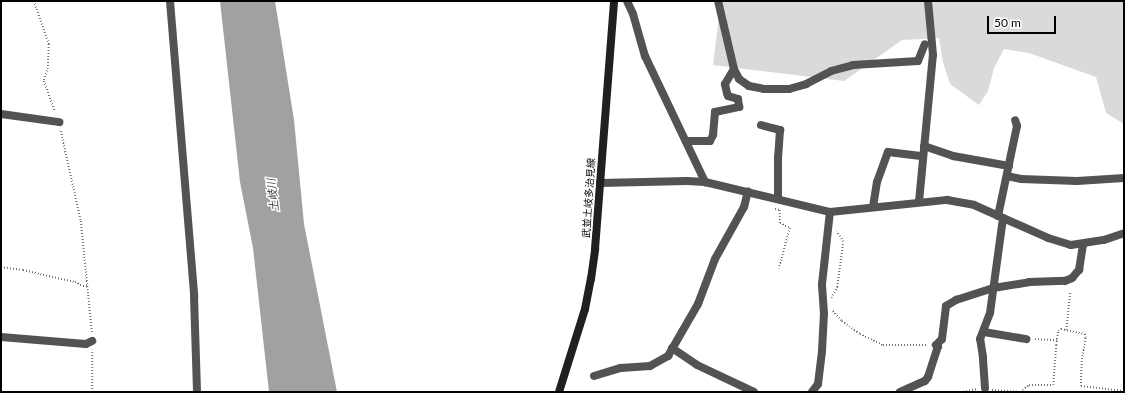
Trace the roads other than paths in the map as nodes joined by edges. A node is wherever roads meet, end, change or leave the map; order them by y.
1 (170, 1) edge
2 (614, 1) edge
3 (627, 1) edge
4 (718, 1) edge
5 (928, 1) edge
6 (925, 44) dead end
7 (734, 69) junction
8 (1, 114) edge
9 (1015, 120) dead end
10 (59, 122) road end
11 (762, 125) dead end
12 (686, 140) junction
13 (924, 146) junction
14 (923, 156) junction
15 (1009, 166) junction
16 (1007, 176) junction
17 (1124, 178) edge
18 (705, 182) junction
19 (600, 183) junction
20 (748, 191) junction
21 (778, 198) junction
22 (919, 202) junction
23 (873, 207) junction
24 (830, 212) junction
25 (1001, 217) junction
26 (1124, 233) edge
27 (1083, 244) junction
28 (993, 288) junction
29 (984, 332) junction
30 (1, 337) edge
31 (1026, 339) road end
32 (92, 341) road end
33 (672, 348) junction
34 (594, 376) dead end
35 (984, 388) road end
36 (197, 392) edge
37 (559, 392) edge
38 (754, 392) edge
39 (812, 392) edge
40 (900, 392) edge

1 - 36 street
2 - 19 main road, 武並土岐多治見線
3 - 12 street
4 - 7 street
5 - 13 street
6 - 7 street
7 - 12 street
8 - 10 street
9 - 15 street
11 - 21 street
12 - 18 street
13 - 14 street
13 - 15 street
14 - 22 street
14 - 23 street
15 - 16 street
16 - 17 street
16 - 25 street
18 - 19 street
18 - 20 street
19 - 37 main road, 武並土岐多治見線
20 - 21 street
20 - 33 street
21 - 24 street
22 - 23 street
22 - 25 street
23 - 24 street
24 - 39 street
25 - 27 street
25 - 28 street
26 - 27 street
27 - 28 street
28 - 29 street
28 - 40 street
29 - 31 street
29 - 35 street
30 - 32 street
33 - 34 street
33 - 38 street

